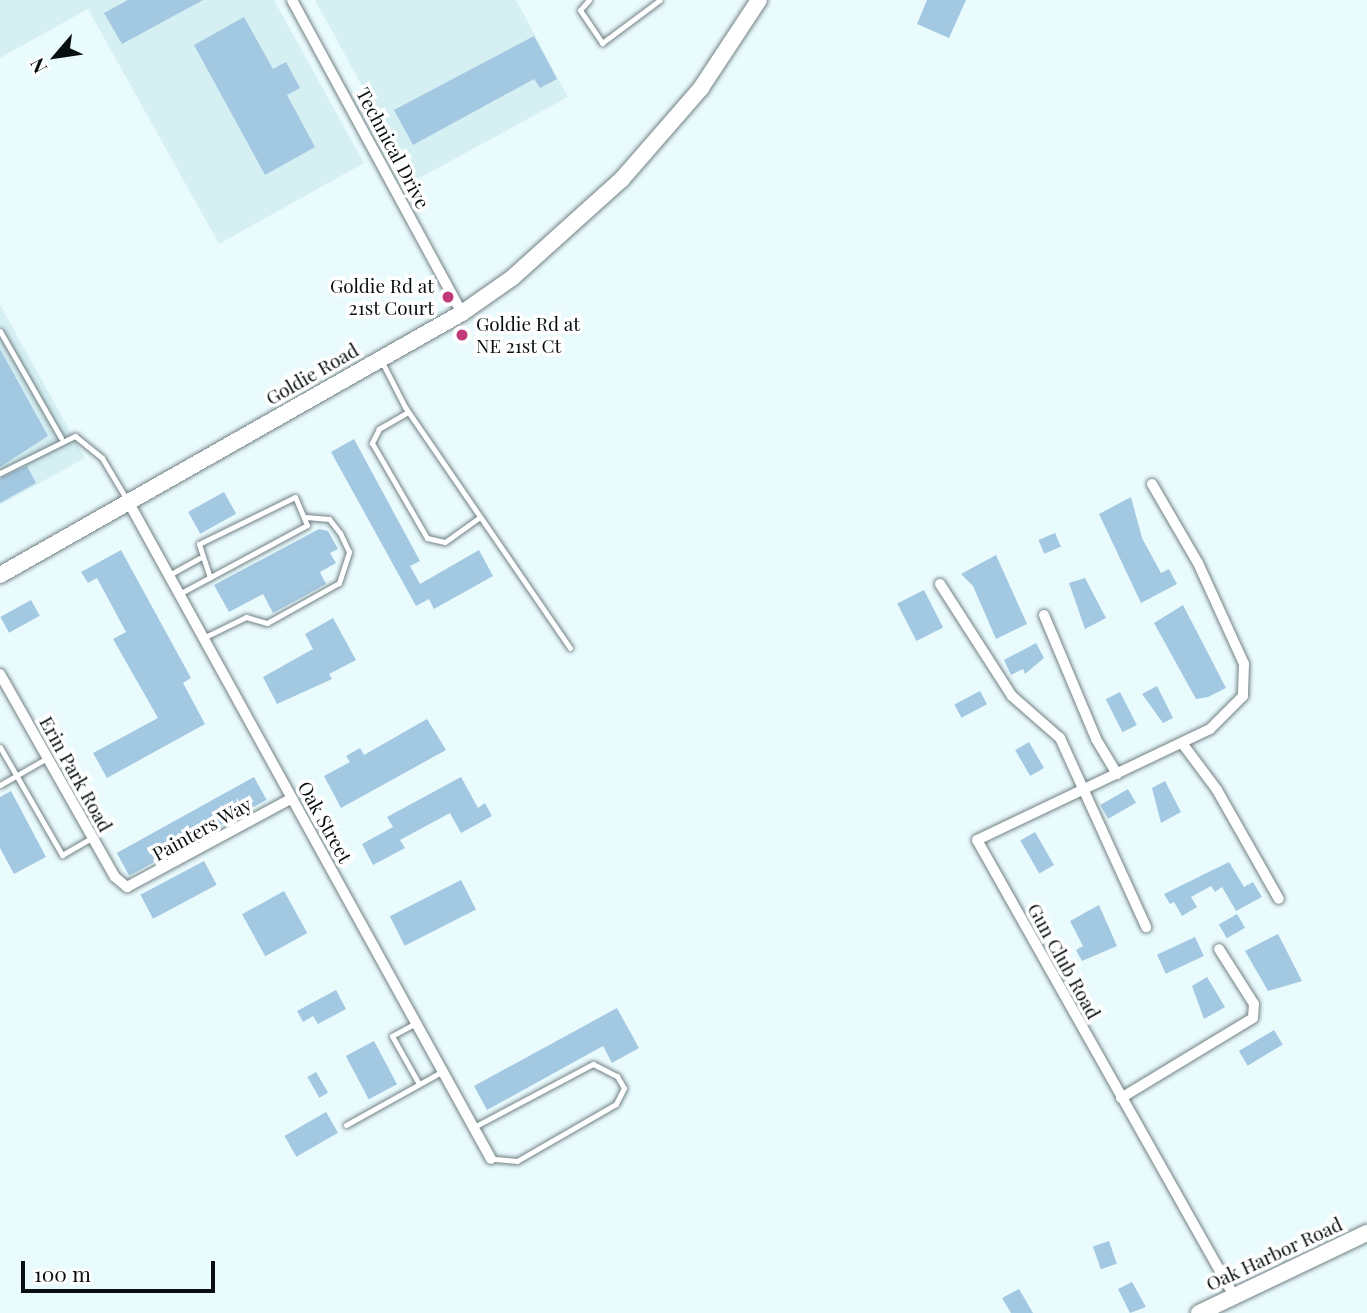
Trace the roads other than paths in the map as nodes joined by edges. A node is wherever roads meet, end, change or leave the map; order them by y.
1 (292, 0) edge
2 (589, 0) edge
3 (660, 0) edge
4 (759, 0) edge
5 (462, 313) junction
6 (0, 331) edge
7 (380, 360) junction
8 (408, 412) junction
9 (61, 438) junction
10 (0, 473) edge
11 (1152, 484) dead end
12 (129, 503) junction
13 (306, 517) junction
14 (480, 517) junction
15 (200, 558) junction
16 (0, 575) edge
17 (169, 575) junction
18 (210, 577) junction
19 (940, 584) dead end
20 (179, 594) junction
21 (1044, 615) dead end
22 (204, 638) junction
23 (570, 648) dead end
24 (0, 676) edge
25 (1182, 743) junction
26 (0, 747) edge
27 (47, 758) junction
28 (1117, 774) junction
29 (16, 775) junction
30 (0, 785) edge
31 (1084, 790) junction
32 (292, 798) junction
33 (92, 838) junction
34 (127, 887) joint
35 (1279, 899) dead end
36 (1146, 927) dead end
37 (1219, 949) dead end
38 (416, 1023) junction
39 (443, 1071) junction
40 (419, 1084) junction
41 (1121, 1098) junction
42 (346, 1125) dead end
43 (474, 1127) junction
44 (491, 1159) joint
45 (1367, 1233) edge
46 (1234, 1296) junction
47 (1200, 1313) edge

1 - 5 street, Technical Drive
2 - 3 lane
4 - 5 street, Goldie Road
5 - 7 street, Goldie Road
6 - 9 lane
7 - 8 lane
7 - 12 street, Goldie Road
8 - 14 lane
8 - 14 lane
9 - 10 lane
9 - 12 lane
11 - 25 street, Gun Club Road
12 - 16 street, Goldie Road
12 - 17 street, Oak Street
13 - 15 lane
13 - 18 lane
13 - 22 lane
14 - 23 lane
15 - 17 lane
15 - 18 lane
17 - 20 street, Oak Street
18 - 20 lane
19 - 31 street
20 - 22 street, Oak Street
21 - 28 street
22 - 32 street, Oak Street
24 - 27 street, Erin Park Road
25 - 28 street, Gun Club Road
25 - 35 street
26 - 29 lane
27 - 29 lane
27 - 33 street, Erin Park Road
28 - 31 street, Gun Club Road
29 - 30 lane
29 - 33 lane
31 - 36 street
31 - 41 street, Gun Club Road
32 - 34 street, Painters Way
32 - 38 street, Oak Street
33 - 34 street, Erin Park Road
37 - 41 street
38 - 39 street, Oak Street
38 - 40 lane
39 - 40 lane
39 - 43 street, Oak Street
40 - 42 lane
41 - 46 street, Gun Club Road
43 - 44 street, Oak Street
43 - 44 lane
45 - 46 street, Oak Harbor Road
46 - 47 street, Oak Harbor Road

